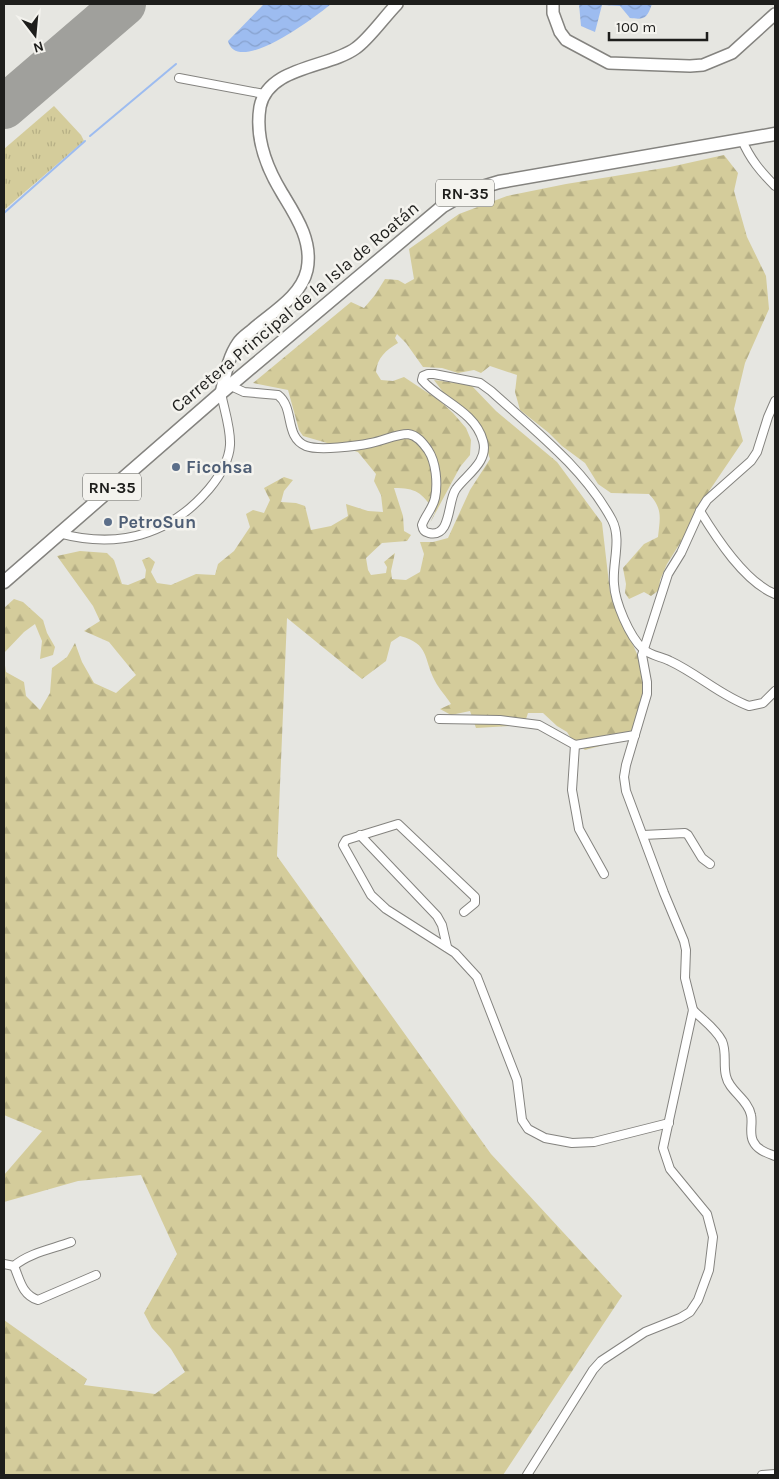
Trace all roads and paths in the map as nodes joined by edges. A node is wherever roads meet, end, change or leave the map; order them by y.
1 (396, 4) edge
2 (553, 4) edge
3 (775, 14) edge
4 (180, 78) dead end
5 (264, 94) junction
6 (775, 134) edge
7 (742, 140) junction
8 (775, 186) edge
9 (226, 389) junction
10 (775, 401) edge
11 (700, 511) junction
12 (58, 533) junction
13 (4, 582) edge
14 (775, 594) edge
15 (643, 649) junction
16 (775, 691) edge
17 (439, 719) dead end
18 (635, 735) junction
19 (575, 745) junction
20 (360, 835) junction
21 (643, 836) junction
22 (710, 864) dead end
23 (604, 874) dead end
24 (464, 912) dead end
25 (447, 947) junction
26 (694, 1010) junction
27 (669, 1122) junction
28 (775, 1156) edge
29 (72, 1242) dead end
30 (4, 1264) edge
31 (14, 1266) junction
32 (96, 1275) dead end
33 (775, 1474) edge
34 (527, 1475) edge
35 (762, 1475) edge

1 - 5 street
2 - 3 street
4 - 5 street
5 - 9 street
6 - 7 main road, Carretera Principal de la Isla de Roatán / RN-35
7 - 8 street
7 - 9 main road, Carretera Principal de la Isla de Roatán / RN-35
9 - 12 main road, Carretera Principal de la Isla de Roatán / RN-35
9 - 12 street
9 - 15 street
10 - 11 street
11 - 14 street
11 - 15 street
12 - 13 main road, Carretera Principal de la Isla de Roatán / RN-35
15 - 16 street
15 - 18 street
17 - 19 street
18 - 19 street
18 - 21 street
19 - 23 street
20 - 24 street
20 - 25 street
20 - 25 street
21 - 22 street
21 - 26 street
25 - 27 street
26 - 27 street
26 - 28 street
27 - 34 street
29 - 31 street
30 - 31 street
31 - 32 street
33 - 35 street

